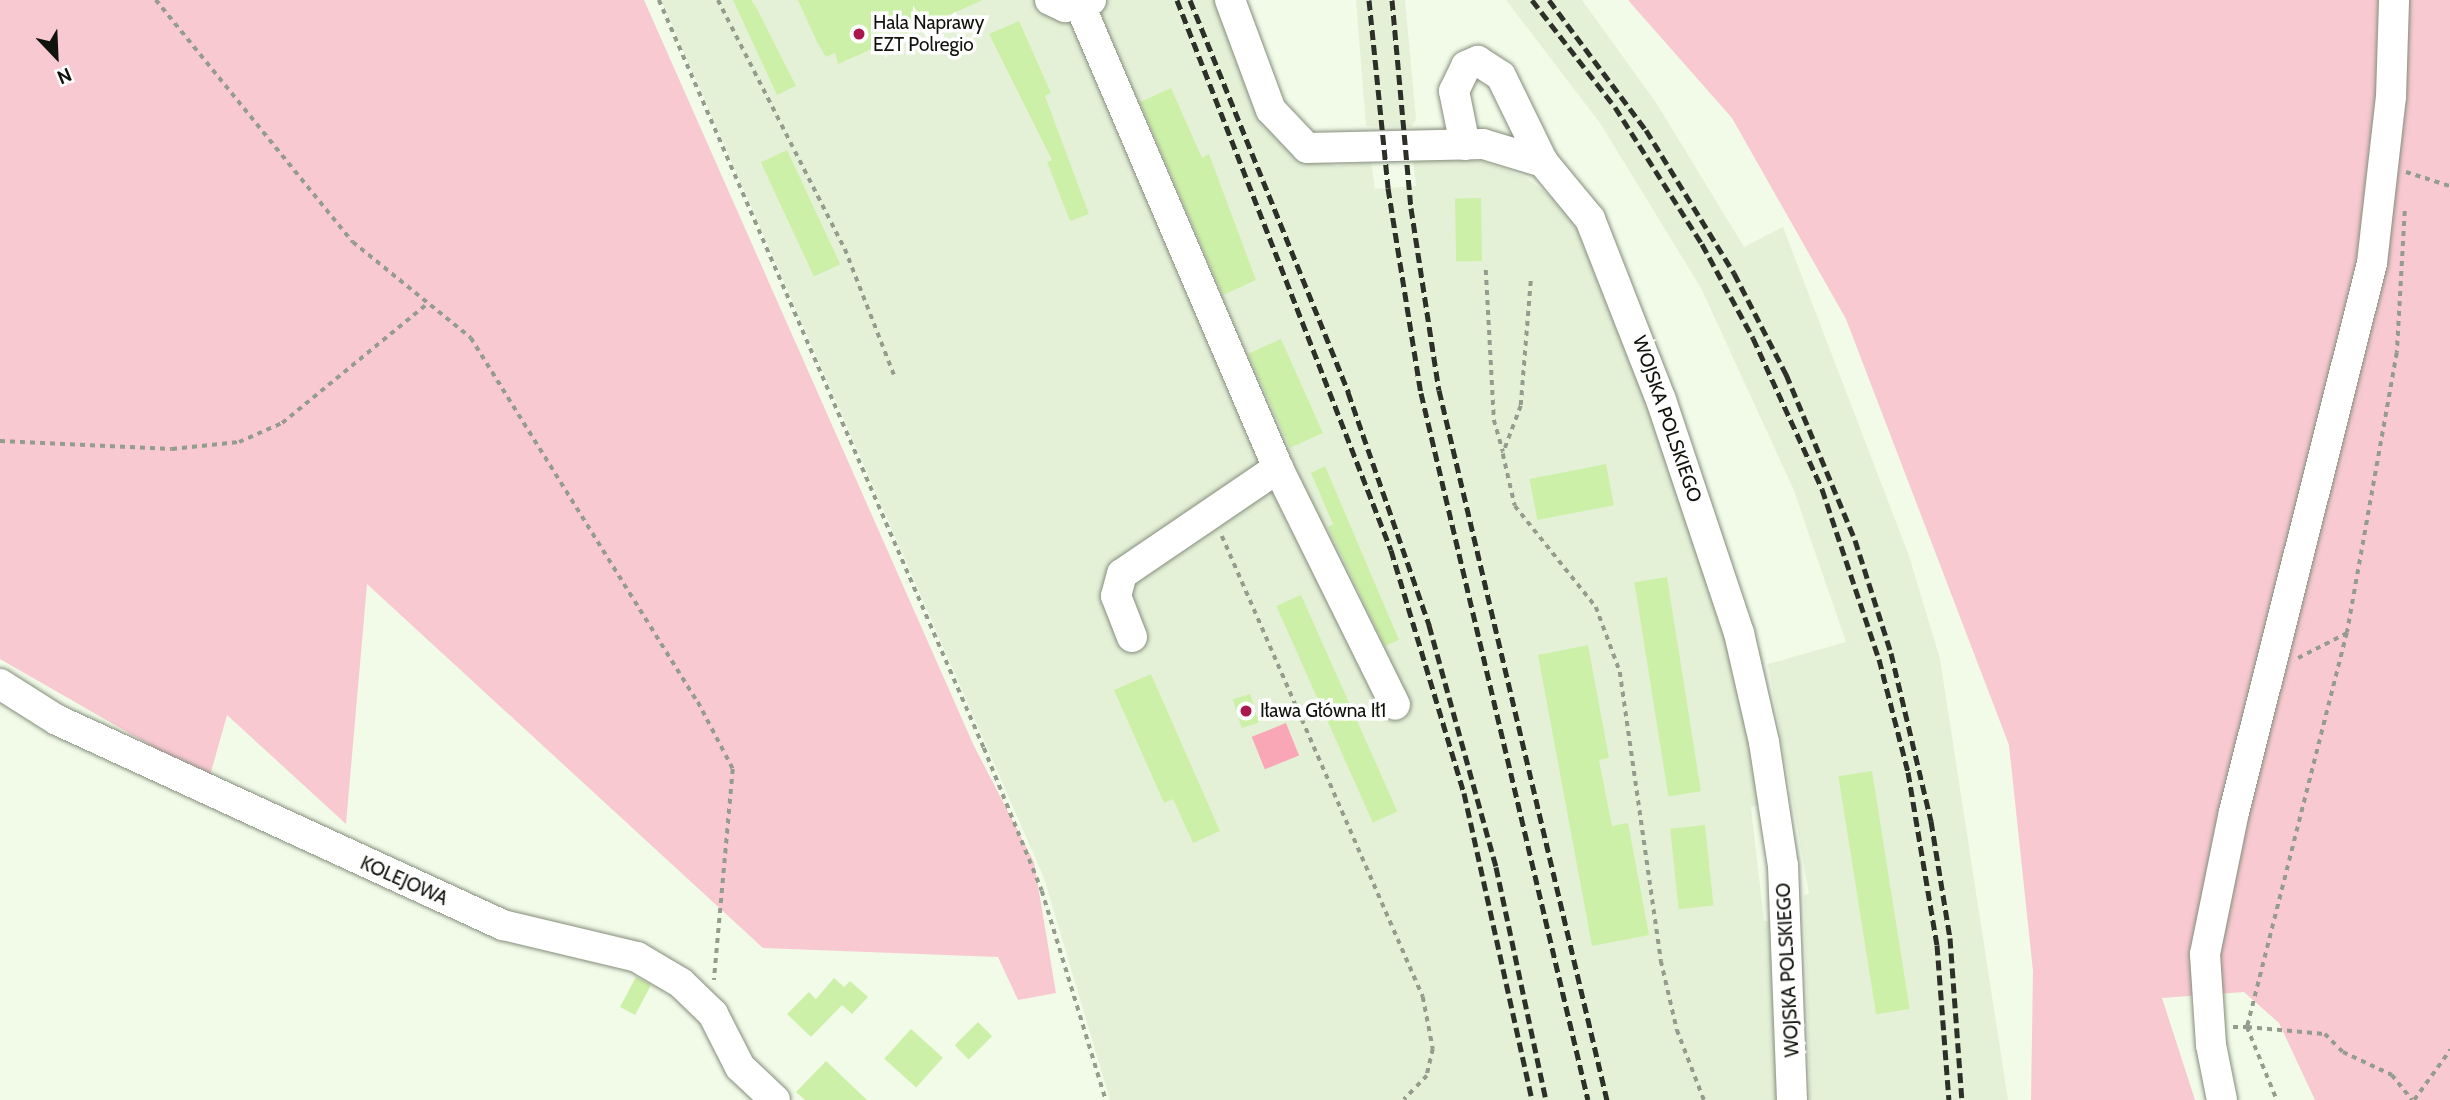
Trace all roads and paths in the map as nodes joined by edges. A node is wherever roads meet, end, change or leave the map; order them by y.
1 (156, 0) edge
2 (659, 0) edge
3 (718, 0) edge
4 (1050, 0) edge
5 (1230, 0) edge
6 (2394, 0) edge
7 (1085, 2) edge
8 (1465, 145) junction
9 (1543, 162) junction
10 (2399, 178) junction
11 (2450, 186) edge
12 (2406, 200) dead end
13 (1486, 270) dead end
14 (1531, 281) dead end
15 (428, 303) junction
16 (894, 375) dead end
17 (0, 441) edge
18 (1503, 454) junction
19 (1279, 468) junction
20 (1215, 511) junction
21 (2347, 633) junction
22 (1132, 637) dead end
23 (2271, 672) junction
24 (0, 684) edge
25 (1395, 705) dead end
26 (713, 1014) junction
27 (2210, 1027) junction
28 (2246, 1027) junction
29 (2450, 1050) edge
30 (775, 1100) edge
31 (1106, 1100) edge
32 (1404, 1100) edge
33 (1704, 1100) edge
34 (1792, 1100) edge
35 (2222, 1100) edge
36 (2277, 1100) edge
37 (2413, 1100) edge

1 - 15 path
2 - 31 path
3 - 16 path
4 - 7 street
5 - 8 street
6 - 10 street
7 - 19 street
8 - 9 street
8 - 9 street, WOJSKA POLSKIEGO
9 - 34 street, WOJSKA POLSKIEGO
10 - 11 path
10 - 23 street
12 - 21 path
13 - 18 path
14 - 18 path
15 - 17 path
15 - 26 path
18 - 33 path
19 - 20 street
19 - 25 street
20 - 22 street
20 - 32 path
21 - 23 path
21 - 28 path
23 - 27 street
24 - 26 street, KOLEJOWA
26 - 30 street, KOLEJOWA
27 - 28 path
27 - 35 street
28 - 36 path
28 - 37 path
29 - 37 path

